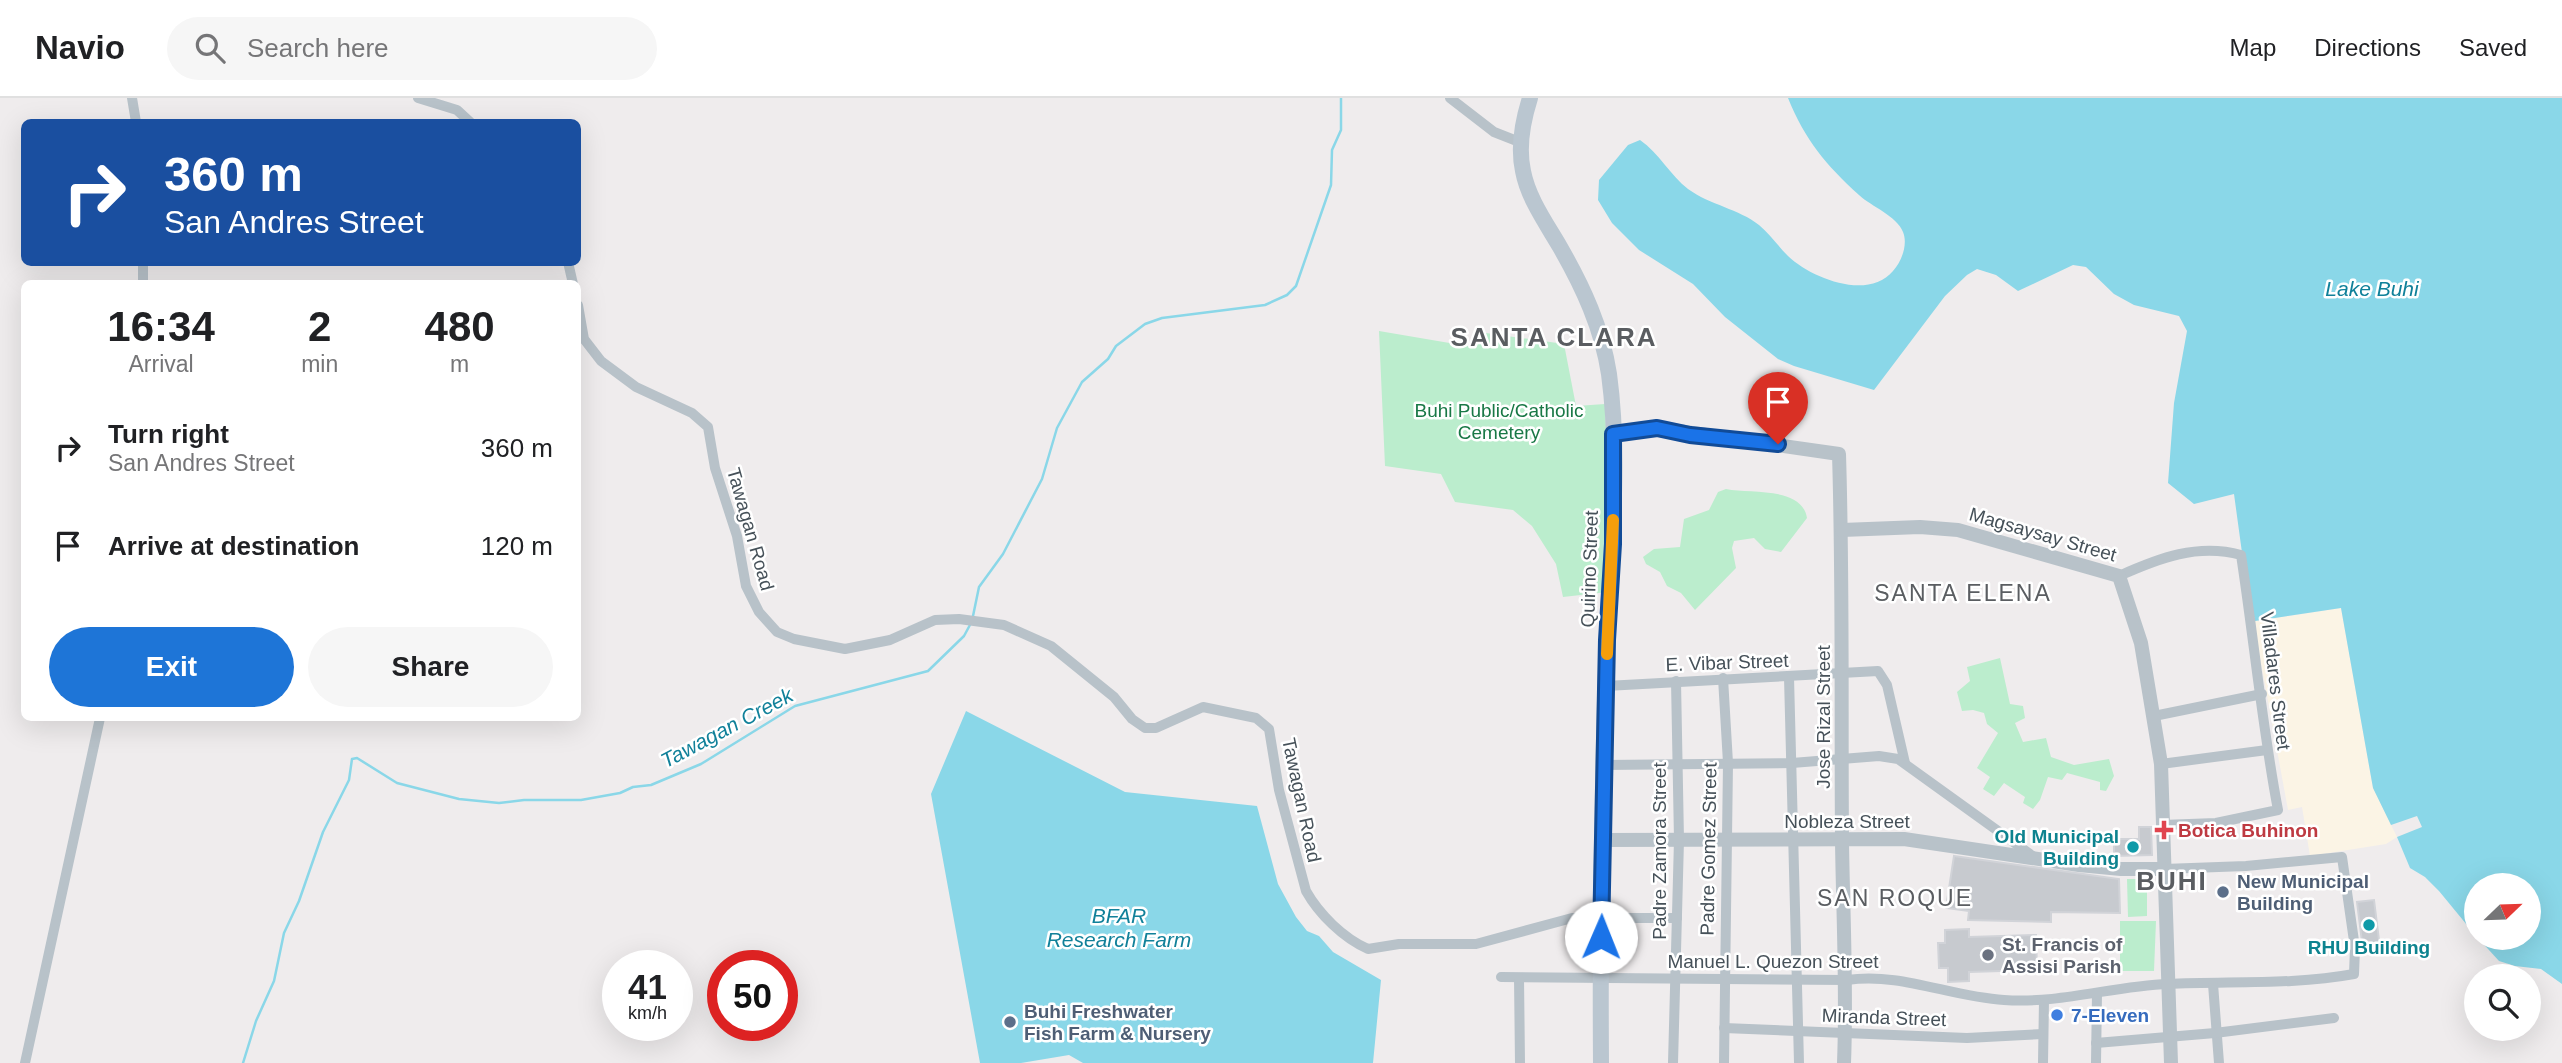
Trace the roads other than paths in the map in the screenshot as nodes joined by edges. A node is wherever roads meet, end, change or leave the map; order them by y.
1 (132, 98) edge
2 (418, 98) edge
3 (1450, 98) edge
4 (1530, 98) edge
5 (136, 119) edge
6 (467, 119) edge
7 (1522, 142) junction
8 (581, 322) edge
9 (1613, 434) junction
10 (1842, 530) junction
11 (2119, 576) junction
12 (1842, 674) junction
13 (1789, 677) junction
14 (1723, 678) junction
15 (1676, 681) junction
16 (1606, 686) junction
17 (2262, 694) junction
18 (2154, 716) junction
19 (99, 721) edge
20 (2267, 750) junction
21 (1844, 760) junction
22 (1793, 762) junction
23 (1728, 763) junction
24 (1905, 763) junction
25 (1678, 764) junction
26 (2161, 764) junction
27 (1604, 765) junction
28 (2162, 824) junction
29 (1842, 839) junction
30 (1603, 840) junction
31 (1679, 840) junction
32 (1727, 841) junction
33 (1792, 841) junction
34 (2034, 857) junction
35 (2164, 869) junction
36 (1602, 916) junction
37 (1676, 918) junction
38 (2354, 974) joint
39 (1501, 977) dead end
40 (1519, 978) junction
41 (1724, 978) junction
42 (1796, 978) junction
43 (1600, 979) junction
44 (1676, 979) junction
45 (1847, 980) junction
46 (2167, 984) junction
47 (2213, 984) junction
48 (2097, 993) junction
49 (2044, 1000) junction
50 (2334, 1018) dead end
51 (1724, 1028) junction
52 (1799, 1031) junction
53 (1845, 1033) junction
54 (2215, 1033) junction
55 (2043, 1034) junction
56 (2169, 1038) junction
57 (2096, 1043) junction
58 (25, 1063) edge
59 (1520, 1063) edge
60 (1601, 1063) edge
61 (1673, 1063) edge
62 (1724, 1063) edge
63 (1799, 1063) edge
64 (1843, 1063) edge
65 (2043, 1063) edge
66 (2096, 1063) edge
67 (2171, 1063) edge
68 (2218, 1063) edge

1 - 5 street
2 - 6 street
3 - 7 street
4 - 7 main road, Quirino Street
7 - 9 main road, Quirino Street
8 - 36 street, Tawagan Road
9 - 10 street, Jose Rizal Street
9 - 16 main road, Quirino Street
10 - 11 street, Magsaysay Street
10 - 12 street, Jose Rizal Street
11 - 17 street, Villadares Street
11 - 18 street, Magsaysay Street
12 - 13 street, E. Vibar Street
12 - 21 street, Jose Rizal Street
12 - 24 street, E. Vibar Street
13 - 14 street, E. Vibar Street
13 - 22 street
14 - 15 street, E. Vibar Street
14 - 23 street, Padre Gomez Street
15 - 16 street, E. Vibar Street
15 - 25 street, Padre Zamora Street
16 - 27 main road, Quirino Street
17 - 18 street
17 - 20 street, Villadares Street
18 - 26 street, Magsaysay Street
19 - 58 street
20 - 26 street
20 - 28 street, Villadares Street
21 - 22 street
21 - 24 street
21 - 29 street, Jose Rizal Street
22 - 23 street
22 - 33 street
23 - 25 street
23 - 32 street, Padre Gomez Street
24 - 34 street
25 - 27 street
25 - 31 street, Padre Zamora Street
26 - 28 street, Magsaysay Street
27 - 30 main road, Quirino Street
28 - 35 street, Magsaysay Street
29 - 33 street, Nobleza Street
29 - 34 street, Nobleza Street
29 - 45 street, Jose Rizal Street
30 - 31 street, Nobleza Street
30 - 36 main road, Quirino Street
31 - 32 street, Nobleza Street
31 - 37 street, Padre Zamora Street
32 - 33 street, Nobleza Street
32 - 41 street, Padre Gomez Street
33 - 42 street
34 - 35 street, Nobleza Street
35 - 38 street, Nobleza Street
35 - 46 street, Magsaysay Street
36 - 37 street, Tawagan Road
36 - 43 main road, Quirino Street
37 - 44 street, Padre Zamora Street
38 - 47 street, Manuel L. Quezon Street
39 - 40 street, Manuel L. Quezon Street
40 - 43 street, Manuel L. Quezon Street
40 - 59 street
41 - 42 street, Manuel L. Quezon Street
41 - 44 street, Manuel L. Quezon Street
41 - 51 street, Padre Gomez Street
42 - 45 street, Manuel L. Quezon Street
42 - 52 street
43 - 44 street, Manuel L. Quezon Street
43 - 60 main road, Quirino Street
44 - 61 street, Padre Zamora Street
45 - 49 street, Manuel L. Quezon Street
45 - 53 street, Jose Rizal Street
46 - 47 street, Manuel L. Quezon Street
46 - 48 street, Manuel L. Quezon Street
46 - 56 street, Magsaysay Street
47 - 54 street
48 - 49 street, Manuel L. Quezon Street
48 - 57 street
49 - 55 street
50 - 54 street
51 - 52 street, Miranda Street
51 - 62 street, Padre Gomez Street
52 - 53 street, Miranda Street
52 - 63 street
53 - 55 street, Miranda Street
53 - 64 street, Jose Rizal Street
54 - 56 street
54 - 68 street
55 - 65 street
56 - 57 street
56 - 67 street, Magsaysay Street
57 - 66 street

